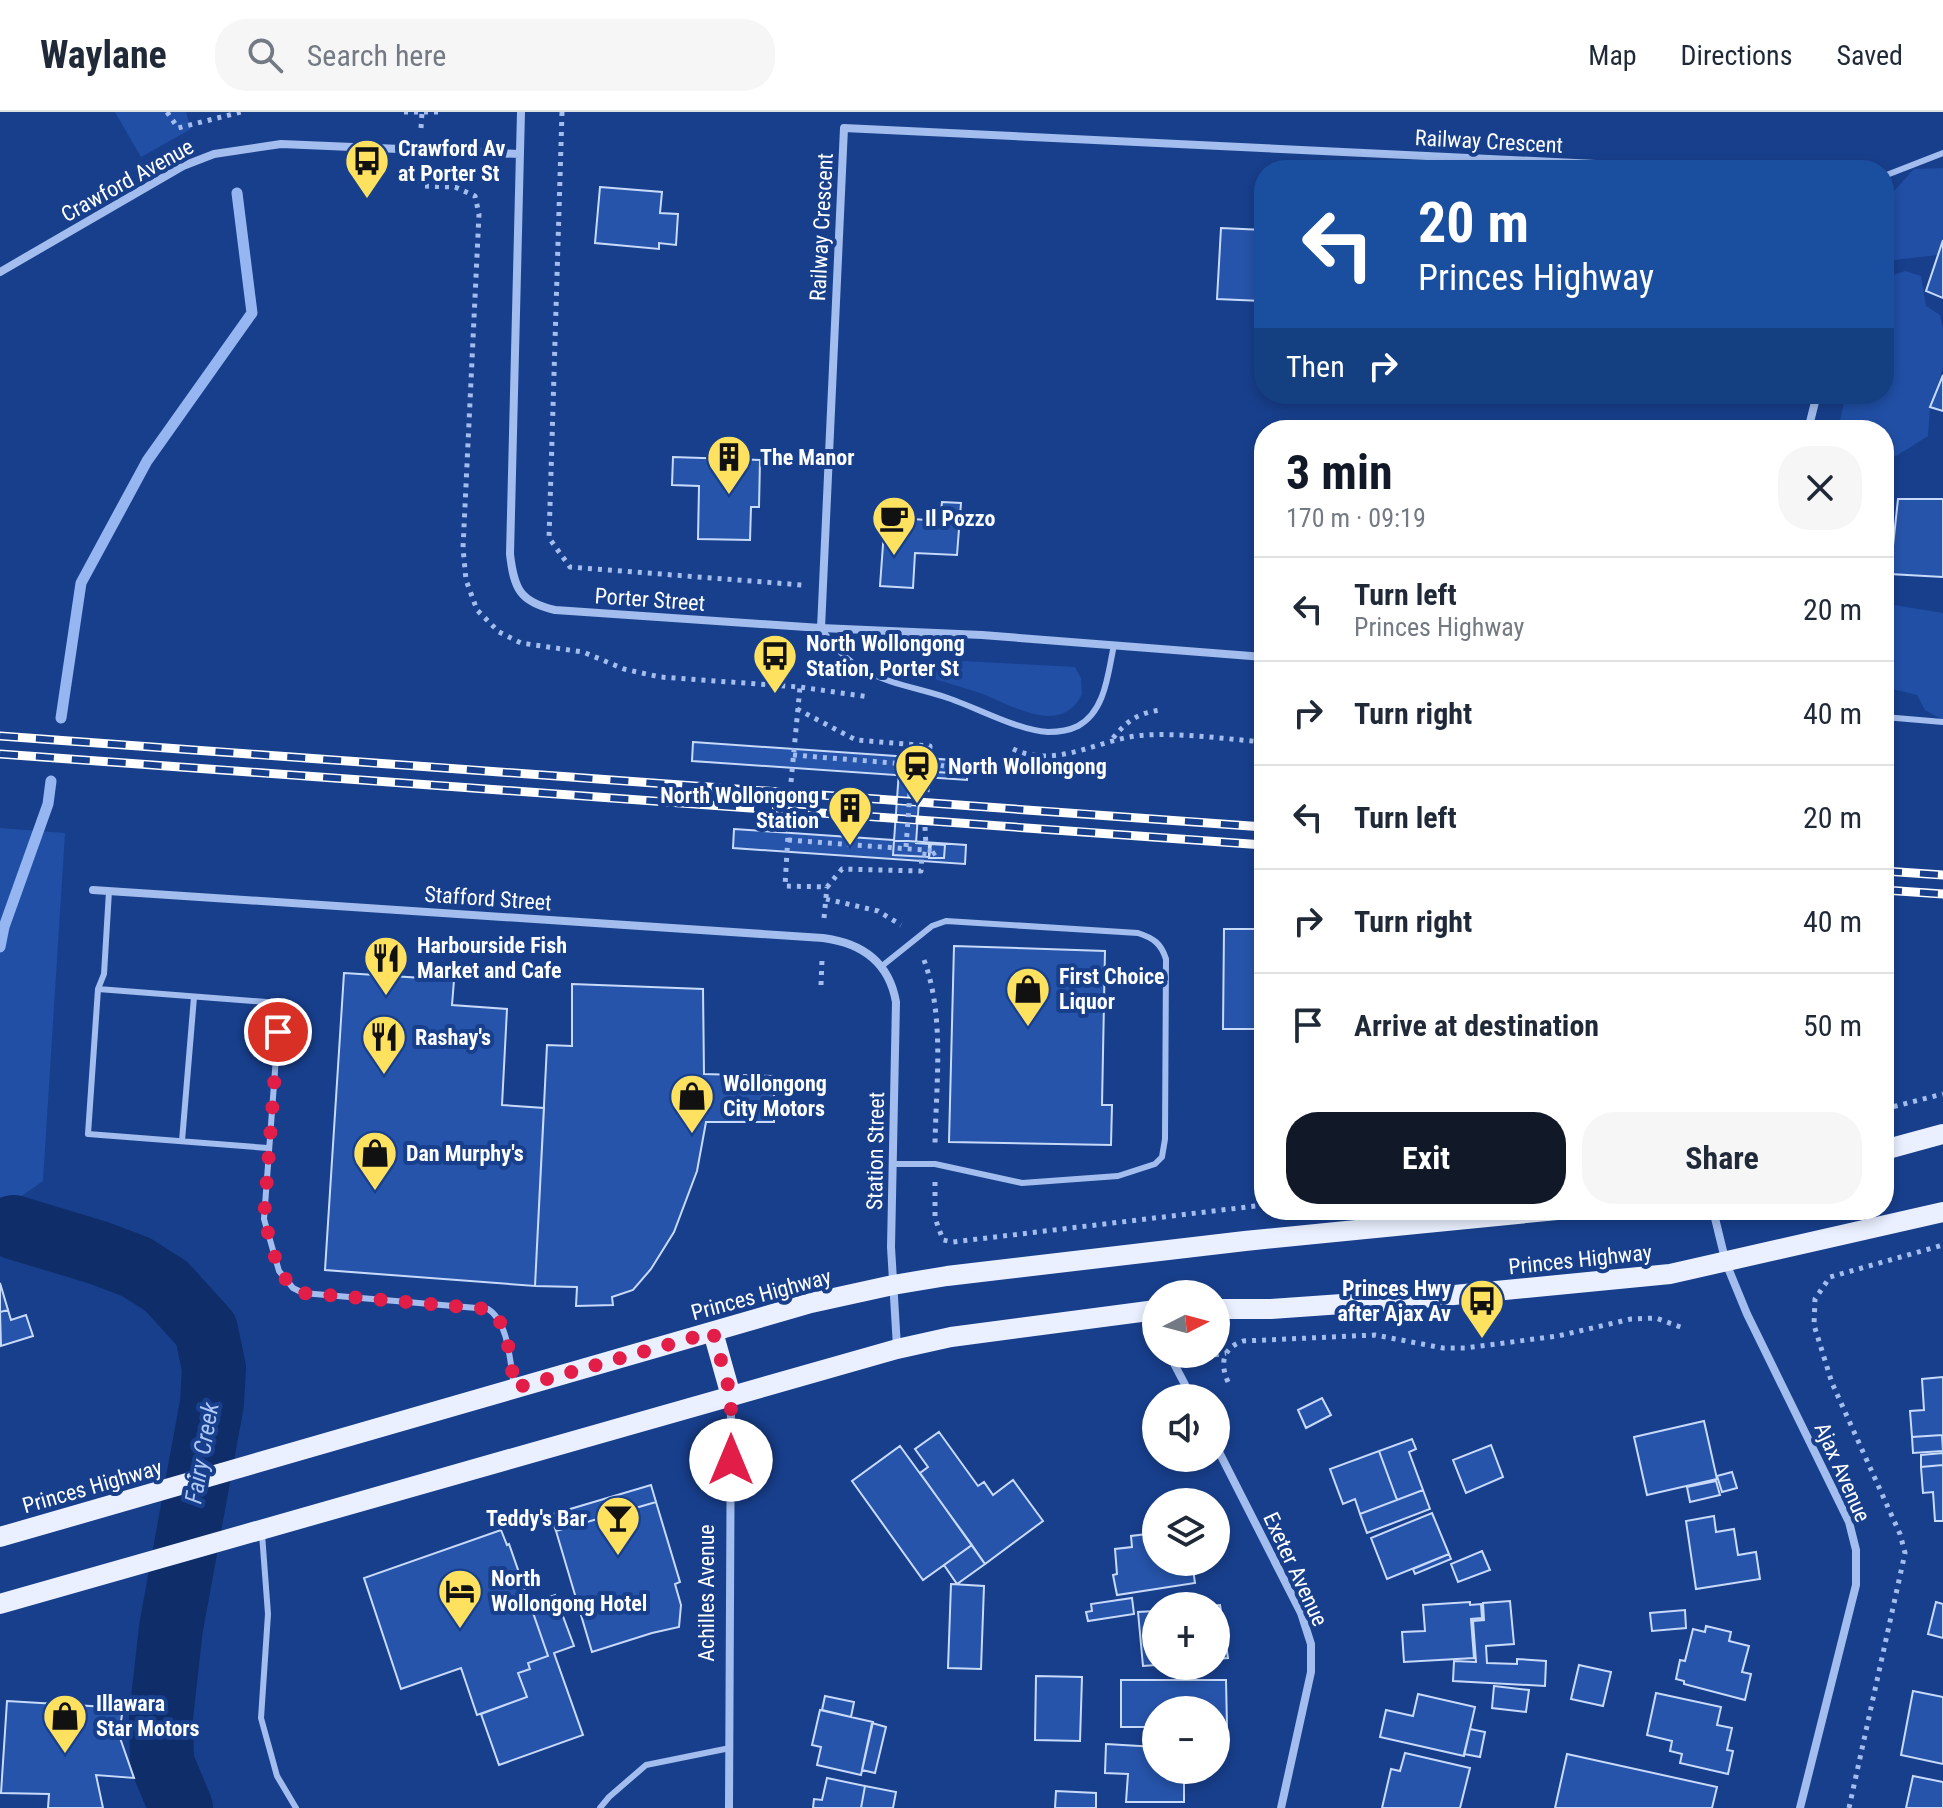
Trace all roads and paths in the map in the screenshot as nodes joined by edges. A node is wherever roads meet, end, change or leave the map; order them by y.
1 (167, 112) edge
2 (241, 112) edge
3 (404, 112) edge
4 (444, 112) edge
5 (521, 112) edge
6 (562, 112) edge
7 (1943, 153) edge
8 (519, 154) junction
9 (1511, 160) edge
10 (1894, 172) edge
11 (421, 186) dead end
12 (0, 272) edge
13 (823, 587) junction
14 (821, 628) junction
15 (1114, 645) junction
16 (1254, 656) edge
17 (800, 687) junction
18 (875, 699) dead end
19 (797, 709) junction
20 (1161, 710) dead end
21 (1894, 718) edge
22 (1943, 722) edge
23 (1111, 740) junction
24 (1254, 741) edge
25 (1006, 745) dead end
26 (793, 755) junction
27 (912, 764) junction
28 (944, 766) junction
29 (791, 782) dead end
30 (927, 792) dead end
31 (789, 818) dead end
32 (925, 827) dead end
33 (788, 840) junction
34 (906, 847) junction
35 (938, 851) junction
36 (93, 890) dead end
37 (109, 891) junction
38 (879, 963) junction
39 (98, 989) junction
40 (194, 997) junction
41 (1943, 1094) edge
42 (1894, 1106) edge
43 (1943, 1134) edge
44 (182, 1141) junction
45 (1894, 1147) edge
46 (268, 1148) junction
47 (892, 1164) junction
48 (1254, 1206) edge
49 (1943, 1212) edge
50 (1422, 1220) edge
51 (1715, 1220) edge
52 (943, 1240) dead end
53 (1943, 1245) edge
54 (1726, 1263) junction
55 (893, 1285) junction
56 (1815, 1299) dead end
57 (1230, 1309) edge
58 (1142, 1317) edge
59 (1683, 1328) dead end
60 (713, 1332) junction
61 (1230, 1347) edge
62 (897, 1349) junction
63 (1224, 1368) edge
64 (1228, 1382) dead end
65 (515, 1388) junction
66 (731, 1396) junction
67 (1229, 1472) edge
68 (262, 1530) junction
69 (0, 1537) edge
70 (0, 1604) edge
71 (730, 1748) junction
72 (296, 1808) edge
73 (600, 1808) edge
74 (729, 1808) edge
75 (1281, 1808) edge
76 (1800, 1808) edge

1 - 2 path
3 - 4 path
5 - 8 street, Porter Street
6 - 13 path
7 - 10 lane
8 - 12 street, Crawford Avenue
8 - 14 street, Porter Street
9 - 13 street, Railway Crescent
11 - 17 path
13 - 14 street, Railway Crescent
14 - 15 street, Porter Street
14 - 15 lane
15 - 16 street, Porter Street
17 - 18 path
17 - 19 path
19 - 26 path
19 - 28 path
20 - 23 path
21 - 22 lane
23 - 24 path
23 - 25 path
26 - 27 path
26 - 29 path
27 - 28 path
27 - 34 path, bridge
28 - 30 path
31 - 33 path
32 - 35 path
33 - 34 path
33 - 35 path
34 - 35 path
36 - 37 street, Stafford Street
37 - 38 street, Stafford Street
37 - 39 lane
38 - 47 street, Station Street
38 - 47 lane
39 - 40 lane
39 - 44 lane
40 - 44 lane
40 - 46 lane
41 - 42 path
43 - 45 main road
44 - 46 lane
46 - 65 lane
47 - 55 street, Station Street
48 - 52 path
49 - 54 main road, Princes Highway
50 - 55 main road, Princes Highway
51 - 54 street, Ajax Avenue
53 - 56 path
54 - 57 main road, Princes Highway
54 - 76 street, Ajax Avenue
55 - 60 main road, Princes Highway
55 - 62 street, Station Street
58 - 62 main road
59 - 61 path
60 - 65 main road, Princes Highway
60 - 66 main road, Achilles Avenue
62 - 66 main road
63 - 64 path
65 - 69 main road, Princes Highway
66 - 68 main road
66 - 71 street, Achilles Avenue
67 - 75 street, Exeter Avenue
68 - 70 main road
68 - 72 lane
71 - 73 lane
71 - 74 street, Achilles Avenue

